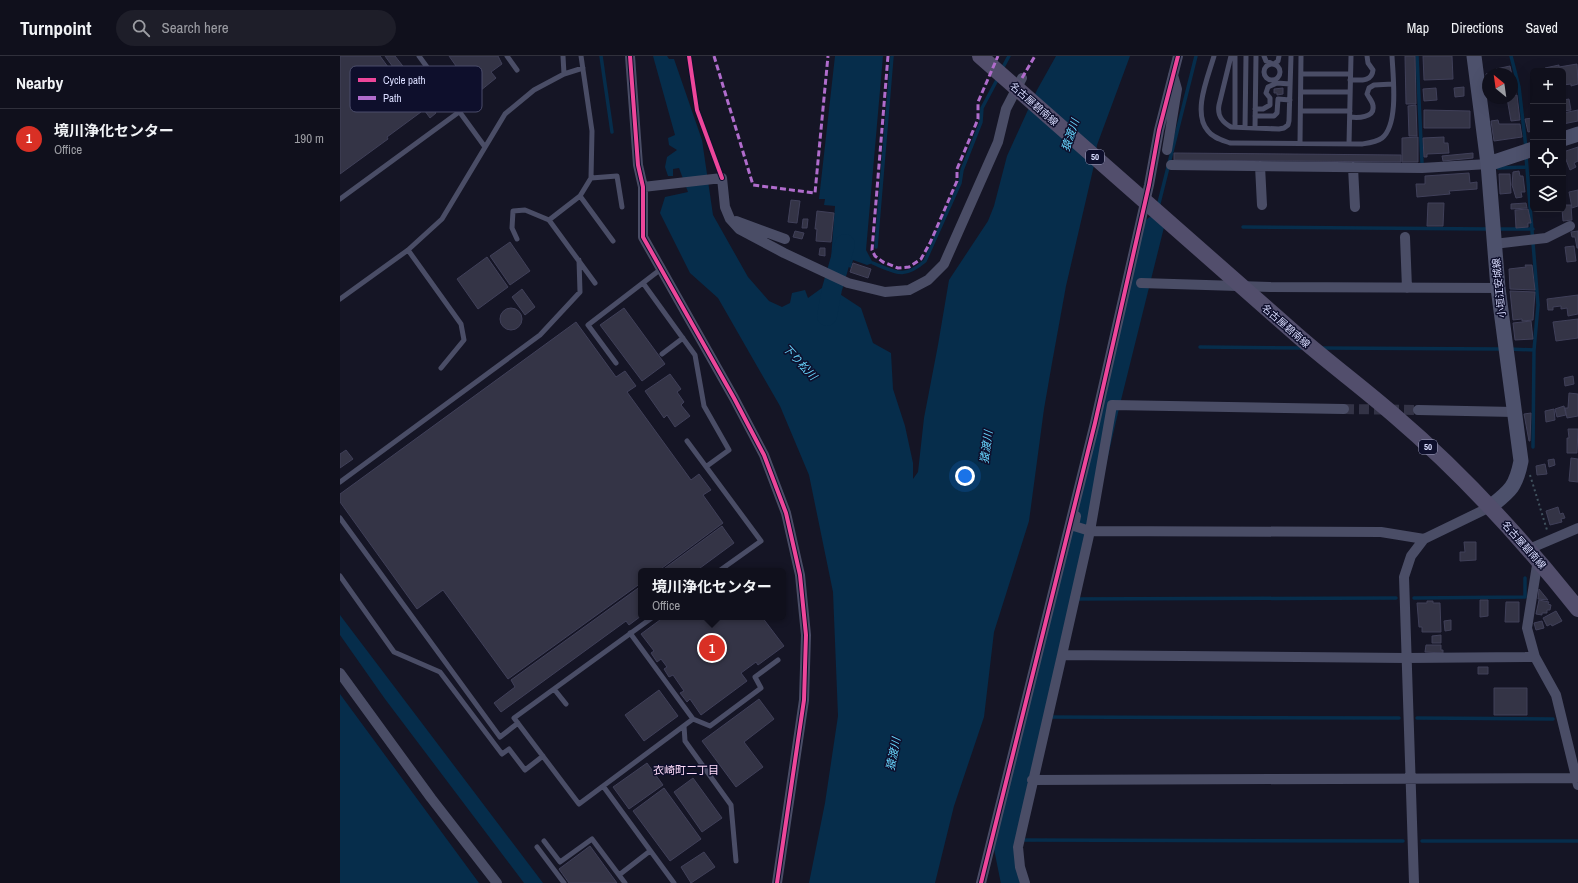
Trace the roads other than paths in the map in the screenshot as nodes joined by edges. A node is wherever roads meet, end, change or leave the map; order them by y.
1 (420, 56) edge
2 (507, 56) edge
3 (563, 56) edge
4 (581, 56) edge
5 (630, 56) edge
6 (980, 56) edge
7 (1178, 56) edge
8 (1214, 56) edge
9 (1231, 56) edge
10 (1235, 56) edge
11 (1246, 56) edge
12 (1256, 56) edge
13 (1264, 56) edge
14 (1279, 56) edge
15 (1291, 56) edge
16 (1301, 56) edge
17 (1351, 56) edge
18 (1367, 56) edge
19 (1392, 56) edge
20 (1474, 56) edge
21 (1273, 64) junction
22 (427, 66) edge
23 (583, 68) junction
24 (1256, 68) junction
25 (517, 70) dead end
26 (1264, 71) junction
27 (564, 74) junction
28 (1301, 74) junction
29 (1173, 75) junction
30 (1350, 77) junction
31 (1012, 81) junction
32 (1290, 84) junction
33 (1393, 84) junction
34 (1301, 92) junction
35 (1350, 92) junction
36 (1290, 100) junction
37 (1255, 110) junction
38 (1301, 111) junction
39 (1350, 111) junction
40 (460, 112) joint
41 (1255, 116) junction
42 (1350, 117) junction
43 (1235, 128) junction
44 (1245, 128) junction
45 (1255, 128) junction
46 (1578, 134) edge
47 (1566, 138) edge
48 (1300, 143) junction
49 (1349, 144) junction
50 (485, 147) junction
51 (1167, 150) dead end
52 (1526, 151) edge
53 (1488, 164) junction
54 (1171, 165) dead end
55 (1260, 166) junction
56 (1353, 167) junction
57 (591, 178) junction
58 (648, 186) junction
59 (580, 196) junction
60 (340, 199) edge
61 (1262, 205) dead end
62 (1354, 207) dead end
63 (622, 208) dead end
64 (730, 219) junction
65 (549, 220) junction
66 (1570, 226) dead end
67 (1493, 234) junction
68 (1405, 237) dead end
69 (517, 239) dead end
70 (785, 239) dead end
71 (613, 241) dead end
72 (408, 250) junction
73 (579, 260) junction
74 (661, 268) junction
75 (595, 283) dead end
76 (642, 283) junction
77 (1141, 283) dead end
78 (1407, 288) junction
79 (1498, 288) junction
80 (340, 299) edge
81 (682, 338) junction
82 (662, 354) dead end
83 (616, 363) dead end
84 (441, 368) dead end
85 (1344, 409) tunnel mouth
86 (1418, 410) tunnel mouth
87 (1514, 412) junction
88 (687, 441) dead end
89 (707, 466) junction
90 (1081, 476) junction
91 (340, 482) edge
92 (1490, 507) junction
93 (340, 518) edge
94 (1578, 528) edge
95 (1090, 531) junction
96 (1424, 539) junction
97 (1533, 554) junction
98 (723, 568) edge
99 (340, 576) edge
100 (1578, 609) edge
101 (649, 620) edge
102 (630, 633) junction
103 (1062, 655) junction
104 (1534, 657) junction
105 (1406, 658) junction
106 (778, 660) dead end
107 (340, 673) edge
108 (554, 689) junction
109 (566, 704) dead end
110 (693, 719) junction
111 (518, 723) junction
112 (684, 726) junction
113 (543, 756) junction
114 (1411, 779) junction
115 (1032, 780) junction
116 (1577, 782) edge
117 (603, 786) junction
118 (544, 841) dead end
119 (537, 847) dead end
120 (650, 851) junction
121 (736, 861) dead end
122 (619, 875) junction
123 (982, 882) edge
124 (496, 883) edge
125 (564, 883) edge
126 (625, 883) edge
127 (674, 883) edge
128 (777, 883) edge
129 (1025, 883) edge
130 (1414, 883) edge

1 - 22 lane
2 - 25 lane
3 - 27 lane
4 - 23 lane
5 - 58 street
6 - 31 main road, 名古屋碧南線 / 50
7 - 29 street
8 - 48 lane
9 - 43 lane
10 - 43 lane
11 - 44 lane
12 - 24 lane
13 - 21 lane
14 - 21 lane
15 - 32 lane
16 - 28 lane
17 - 30 lane
18 - 30 lane
19 - 33 lane
20 - 53 main road, 小垣江安城線
21 - 26 lane
21 - 26 lane
23 - 27 lane
23 - 57 lane
24 - 26 lane
24 - 37 lane
27 - 50 lane
28 - 30 lane
28 - 34 lane
29 - 51 street
29 - 90 street
30 - 35 lane
31 - 64 street
31 - 92 main road, 名古屋碧南線 / 50
32 - 36 lane
32 - 37 lane
33 - 42 lane
33 - 49 lane
34 - 35 lane
34 - 38 lane
35 - 39 lane
36 - 41 lane
36 - 45 lane
37 - 41 lane
38 - 39 lane
38 - 48 lane
39 - 42 lane
40 - 50 lane
40 - 60 lane
41 - 45 lane
42 - 49 lane
43 - 44 lane
44 - 45 lane
46 - 47 main road
48 - 49 lane
50 - 72 lane
52 - 53 main road
53 - 56 street
53 - 67 main road, 小垣江安城線
54 - 55 street
55 - 56 street
55 - 61 street
56 - 62 street
57 - 59 lane
57 - 63 lane
58 - 64 street
58 - 74 street
59 - 65 lane
59 - 71 lane
64 - 70 street
65 - 69 lane
65 - 73 lane
66 - 67 street
67 - 79 main road, 小垣江安城線
68 - 78 street
72 - 80 lane
72 - 84 lane
73 - 75 lane
73 - 91 lane
74 - 76 lane
74 - 128 street
76 - 81 lane
76 - 83 lane
77 - 78 street
78 - 79 street
79 - 87 main road, 小垣江安城線
81 - 82 lane
81 - 89 lane
85 - 95 street
86 - 87 street
87 - 92 main road, 小垣江安城線
88 - 89 lane
89 - 98 lane
90 - 95 street
90 - 123 street
92 - 96 street
92 - 97 main road, 名古屋碧南線 / 50
93 - 111 lane
94 - 97 street
95 - 96 street
95 - 103 street
96 - 105 street
97 - 100 main road, 名古屋碧南線 / 50
97 - 104 street
99 - 113 lane
101 - 102 lane
102 - 108 lane
102 - 110 lane
103 - 105 street
103 - 115 street
104 - 105 street
104 - 116 street
105 - 114 street
106 - 110 lane
107 - 124 street
108 - 109 lane
108 - 111 lane
110 - 112 lane
111 - 113 lane
112 - 117 lane
112 - 121 lane
113 - 117 lane
114 - 115 street
114 - 116 street
114 - 130 street
115 - 129 street
117 - 120 lane
118 - 122 lane
119 - 125 lane
120 - 122 lane
120 - 127 lane
122 - 126 lane

